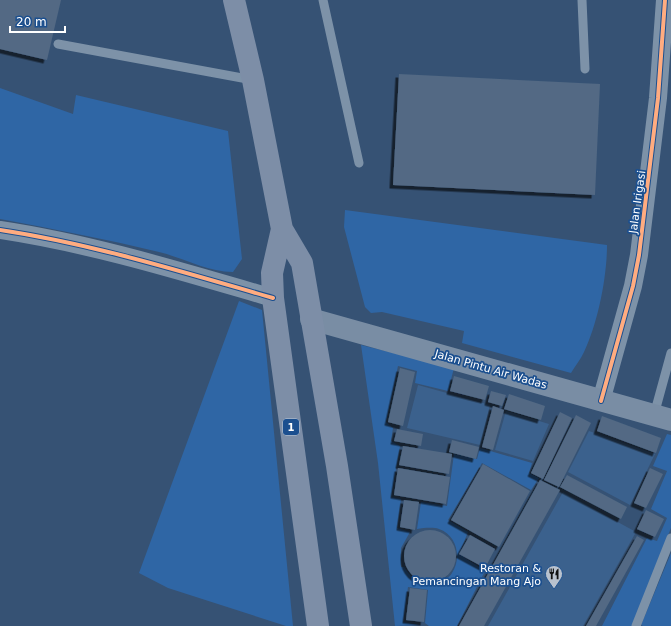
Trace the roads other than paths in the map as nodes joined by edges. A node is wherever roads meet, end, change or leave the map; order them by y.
1 (234, 0) edge
2 (323, 0) edge
3 (582, 0) edge
4 (664, 0) edge
5 (58, 44) dead end
6 (585, 69) dead end
7 (253, 80) junction
8 (359, 164) dead end
9 (282, 229) junction
10 (0, 230) edge
11 (273, 298) junction
12 (311, 319) junction
13 (671, 353) edge
14 (601, 401) junction
15 (663, 418) edge
16 (671, 538) edge
17 (318, 626) edge
18 (361, 626) edge
19 (636, 626) edge

1 - 7 main road, 1
2 - 8 lane
3 - 6 lane
4 - 14 street, Jalan Irigasi
5 - 7 lane
7 - 9 main road, 1
9 - 11 main road, 1
9 - 12 main road, 1
10 - 11 street
11 - 17 main road, 1
12 - 14 main road, Jalan Pintu Air Wadas
12 - 18 main road, 1
13 - 15 lane
14 - 15 main road, Jalan Pintu Air Wadas
16 - 19 lane

